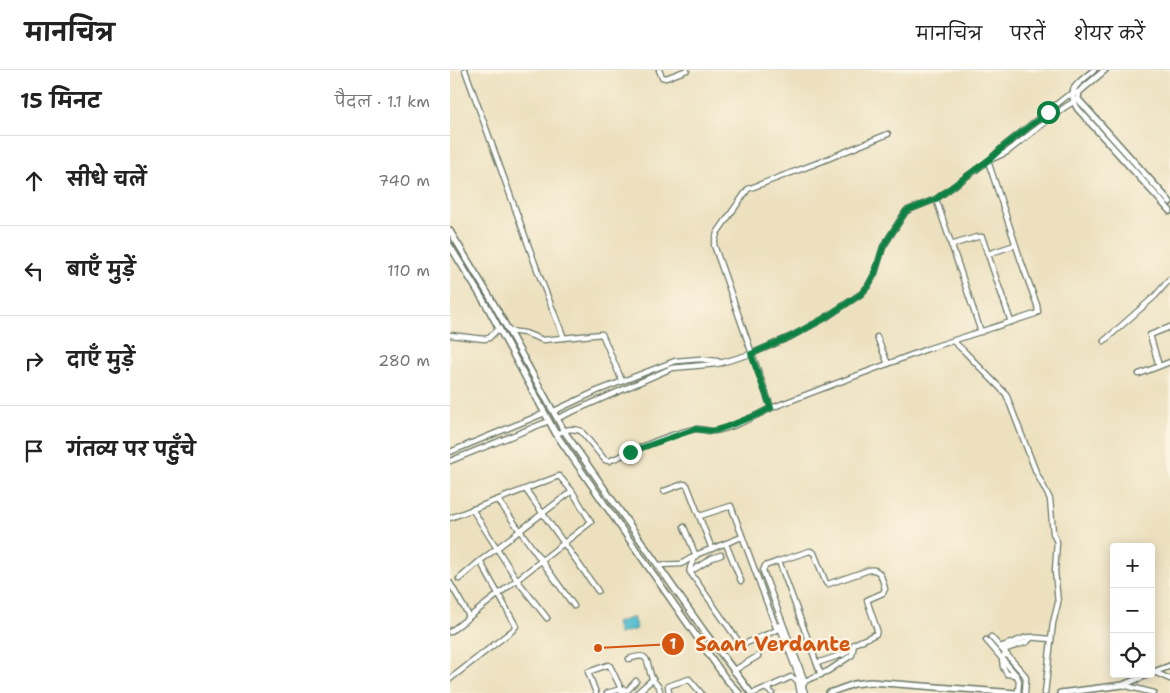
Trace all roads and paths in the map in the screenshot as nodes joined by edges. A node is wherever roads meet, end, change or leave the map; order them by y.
1 (465, 70) edge
2 (659, 70) edge
3 (687, 70) edge
4 (1094, 70) edge
5 (1105, 70) edge
6 (1079, 92) junction
7 (1072, 94) junction
8 (1076, 100) junction
9 (1050, 110) junction
10 (1054, 116) junction
11 (1035, 122) junction
12 (1040, 128) junction
13 (888, 134) dead end
14 (1017, 136) junction
15 (1022, 142) junction
16 (989, 160) junction
17 (936, 199) junction
18 (1170, 202) edge
19 (1170, 211) edge
20 (450, 231) edge
21 (951, 245) junction
22 (1016, 245) junction
23 (450, 246) edge
24 (988, 254) junction
25 (1170, 279) edge
26 (1011, 322) junction
27 (1170, 327) edge
28 (498, 329) junction
29 (509, 331) junction
30 (981, 332) junction
31 (450, 335) edge
32 (877, 337) dead end
33 (564, 338) junction
34 (953, 341) junction
35 (1104, 341) dead end
36 (751, 354) junction
37 (1170, 362) edge
38 (722, 363) junction
39 (888, 364) junction
40 (1159, 366) junction
41 (1139, 374) dead end
42 (622, 381) junction
43 (771, 408) junction
44 (554, 411) junction
45 (545, 413) junction
46 (558, 418) junction
47 (549, 421) junction
48 (564, 430) junction
49 (556, 434) junction
50 (450, 452) edge
51 (450, 461) edge
52 (526, 490) junction
53 (572, 491) junction
54 (664, 491) dead end
55 (498, 500) junction
56 (472, 509) junction
57 (542, 513) junction
58 (700, 516) junction
59 (450, 518) edge
60 (684, 527) dead end
61 (520, 531) junction
62 (742, 537) junction
63 (564, 544) junction
64 (726, 544) junction
65 (496, 549) junction
66 (712, 549) junction
67 (720, 555) dead end
68 (695, 556) junction
69 (779, 561) junction
70 (480, 562) junction
71 (541, 562) junction
72 (659, 565) junction
73 (690, 572) junction
74 (459, 579) dead end
75 (517, 580) junction
76 (741, 581) dead end
77 (450, 582) edge
78 (598, 591) dead end
79 (499, 594) junction
80 (574, 606) dead end
81 (469, 616) junction
82 (547, 618) dead end
83 (777, 621) dead end
84 (450, 632) edge
85 (991, 637) dead end
86 (1051, 639) junction
87 (986, 640) dead end
88 (848, 650) dead end
89 (1003, 650) junction
90 (758, 656) dead end
91 (1002, 658) junction
92 (630, 659) dead end
93 (817, 663) junction
94 (1170, 666) edge
95 (733, 671) junction
96 (1155, 672) edge
97 (1155, 674) edge
98 (821, 675) junction
99 (1025, 676) junction
100 (1018, 677) junction
101 (1139, 678) edge
102 (450, 679) edge
103 (653, 679) junction
104 (1170, 679) edge
105 (636, 681) dead end
106 (801, 682) junction
107 (1123, 685) junction
108 (667, 687) junction
109 (767, 688) junction
110 (622, 691) edge
111 (661, 692) edge
112 (991, 692) edge
113 (998, 692) edge
114 (596, 693) edge
115 (607, 693) edge
116 (637, 693) edge
117 (669, 693) edge
118 (701, 693) edge
119 (739, 693) edge
120 (752, 693) edge
121 (772, 693) edge
122 (800, 693) edge
123 (805, 693) edge
124 (829, 693) edge
125 (1006, 693) edge
126 (1017, 693) edge
127 (1025, 693) edge
128 (1045, 693) edge
129 (1060, 693) edge
130 (1154, 693) edge

1 - 33 street
2 - 3 street
4 - 7 street
5 - 6 street
6 - 7 street
6 - 8 street
7 - 8 street
7 - 9 street
8 - 10 street
8 - 18 street
8 - 19 street
9 - 10 street
9 - 11 street
10 - 12 street
11 - 12 street
11 - 14 street
12 - 15 street
13 - 36 street
14 - 15 street
14 - 16 street
15 - 16 street
16 - 17 street
16 - 22 street
17 - 21 street
17 - 36 street
20 - 29 street
21 - 24 street
21 - 30 street
22 - 24 street
22 - 26 street
23 - 28 street
24 - 26 street
25 - 35 street
26 - 30 street
27 - 40 street
28 - 31 street
28 - 45 street
29 - 33 street
29 - 44 street
30 - 34 street
32 - 39 street
33 - 42 street
34 - 39 street
34 - 86 street
36 - 38 street
36 - 43 street
37 - 40 street
38 - 42 street
38 - 46 street
39 - 43 street
40 - 41 street
42 - 44 street
43 - 48 street
44 - 46 street
45 - 47 street
45 - 50 street
46 - 48 street
47 - 49 street
47 - 51 street
48 - 49 street
48 - 72 street
49 - 119 street
52 - 53 street
52 - 55 street
52 - 57 street
53 - 57 street
53 - 63 street
54 - 58 street
55 - 56 street
55 - 61 street
56 - 59 street
56 - 65 street
57 - 61 street
57 - 63 street
58 - 62 street
58 - 66 street
60 - 68 street
61 - 65 street
61 - 71 street
62 - 64 street
62 - 73 street
63 - 71 street
63 - 78 street
64 - 66 street
64 - 76 street
65 - 70 street
65 - 75 street
66 - 68 street
67 - 73 street
68 - 72 street
68 - 73 street
69 - 93 street
69 - 98 street
69 - 106 street
70 - 74 street
70 - 79 street
71 - 75 street
71 - 80 street
72 - 95 street
75 - 79 street
75 - 82 street
77 - 81 street
79 - 81 street
79 - 102 street
81 - 84 street
83 - 106 street
85 - 89 street
86 - 89 street
86 - 128 street
87 - 91 street
88 - 93 street
89 - 91 street
89 - 99 street
90 - 95 street
91 - 100 street
92 - 103 street
93 - 98 street
94 - 96 street
95 - 120 street
97 - 104 street
98 - 106 street
99 - 100 street
99 - 127 street
100 - 126 street
101 - 107 street
103 - 111 street
103 - 116 street
105 - 110 street
106 - 109 street
106 - 122 street
106 - 123 street
107 - 129 street
107 - 130 street
108 - 111 street
108 - 117 street
108 - 118 street
109 - 120 street
109 - 121 street
110 - 114 street
110 - 115 street
112 - 113 street
112 - 124 street
113 - 125 street
125 - 126 street

